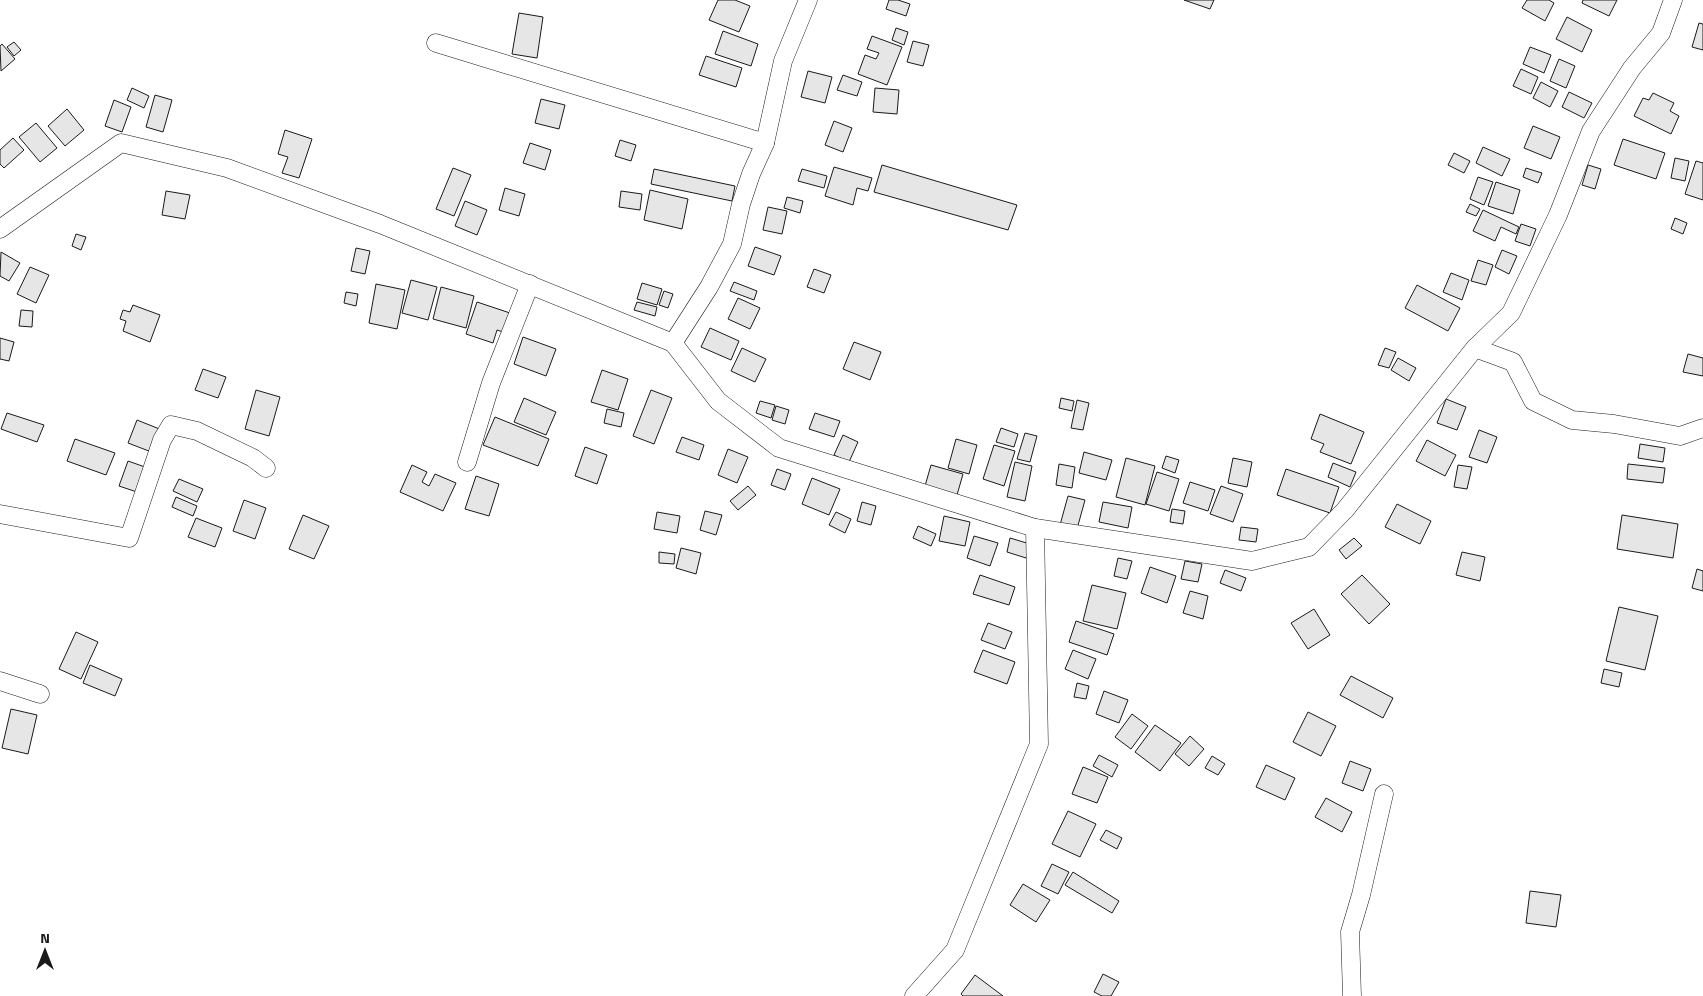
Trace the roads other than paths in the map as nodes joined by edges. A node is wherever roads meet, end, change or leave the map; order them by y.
1 (808, 0) edge
2 (1673, 0) edge
3 (436, 43) dead end
4 (765, 143) junction
5 (0, 229) edge
6 (530, 284) junction
7 (674, 343) junction
8 (1475, 348) junction
9 (1703, 428) edge
10 (467, 462) dead end
11 (266, 468) dead end
12 (0, 514) edge
13 (1035, 528) junction
14 (0, 681) edge
15 (40, 694) dead end
16 (1384, 794) dead end
17 (914, 996) edge
18 (1352, 996) edge

1 - 4 street
2 - 8 street
3 - 4 street
4 - 7 street
5 - 6 street
6 - 7 street
6 - 10 street
7 - 13 street
8 - 9 street
8 - 13 street
11 - 12 street
13 - 17 street
14 - 15 street
16 - 18 street

